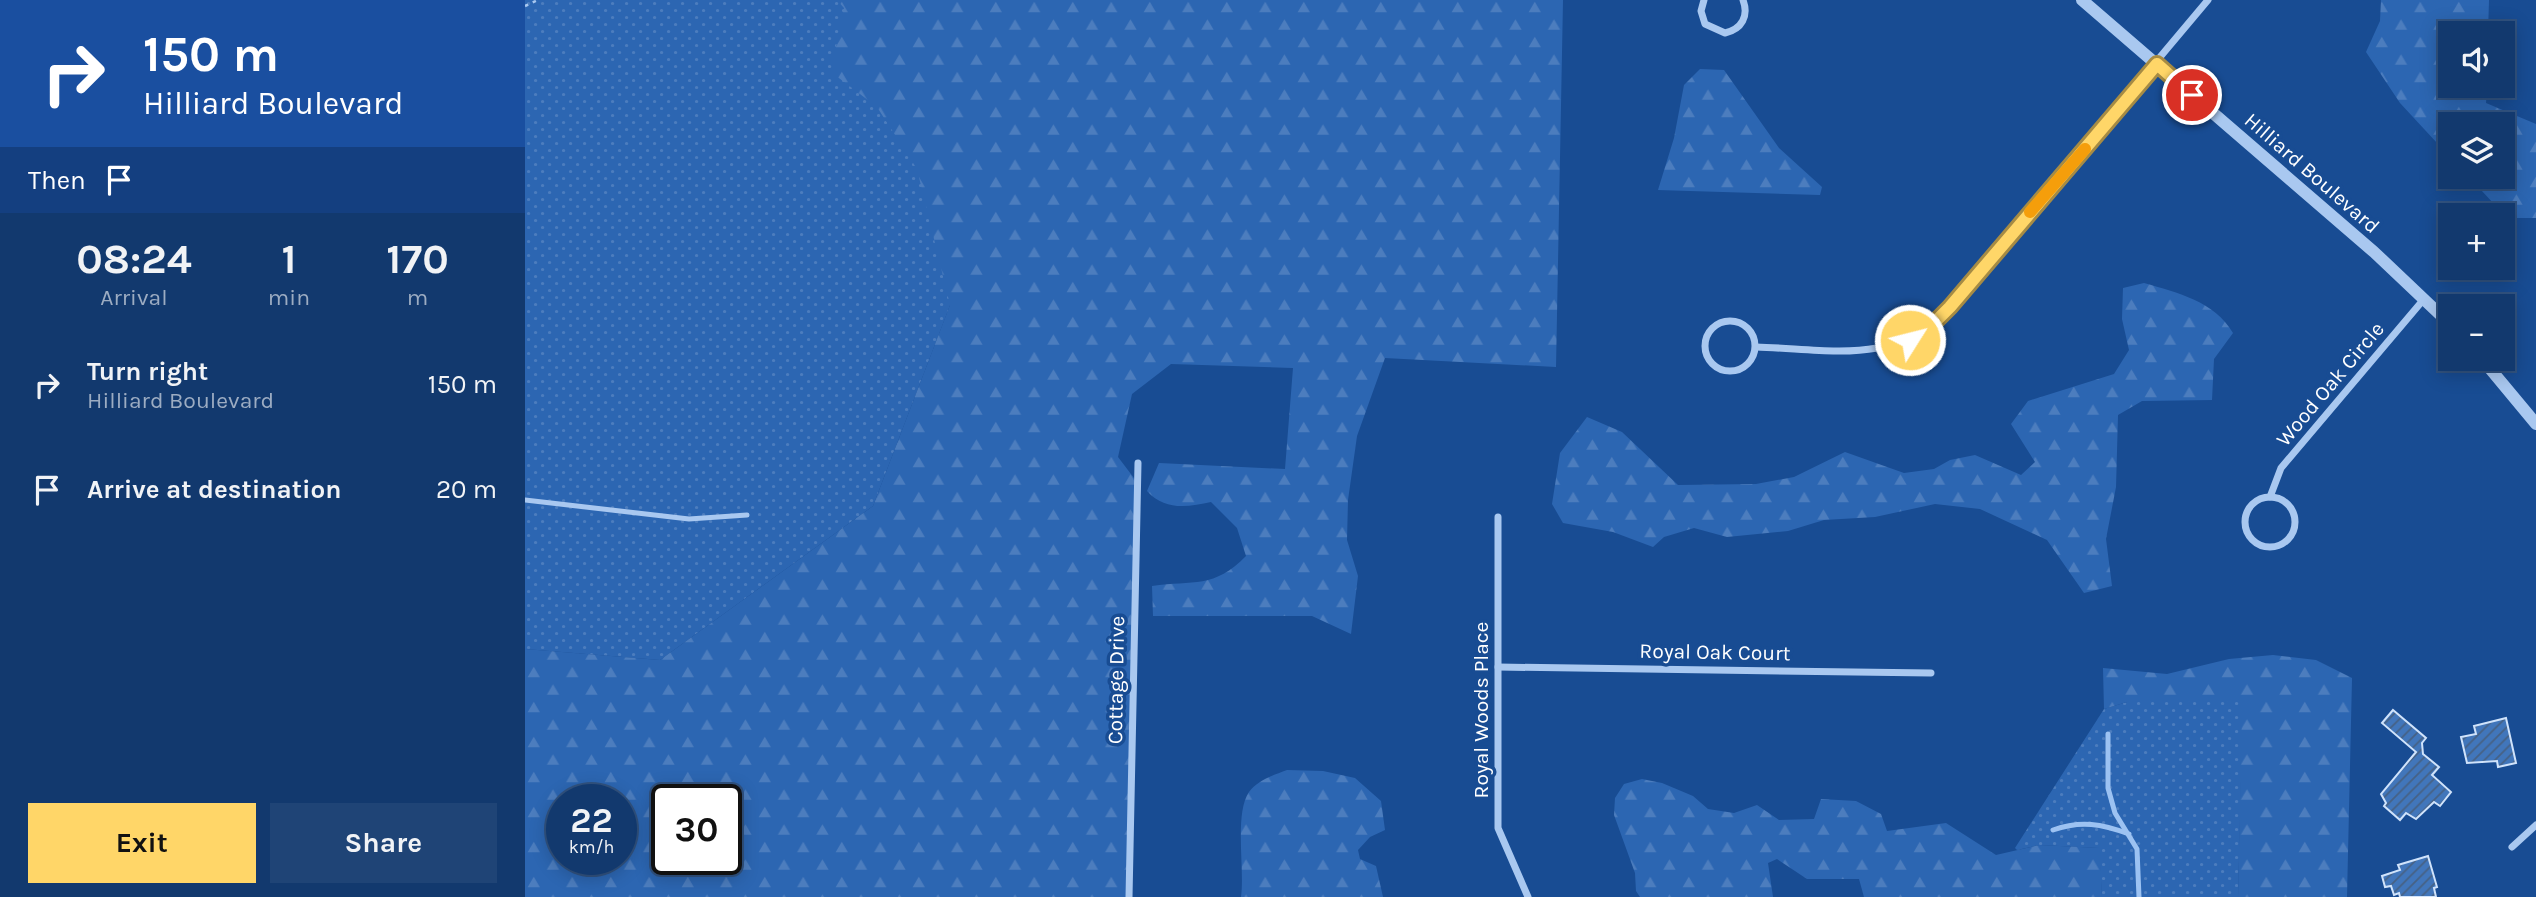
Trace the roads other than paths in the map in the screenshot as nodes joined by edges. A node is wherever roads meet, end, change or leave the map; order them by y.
1 (1704, 0) edge
2 (1743, 0) edge
3 (2082, 0) edge
4 (2209, 0) edge
5 (2157, 64) junction
6 (2425, 298) junction
7 (2438, 312) edge
8 (1756, 347) junction
9 (2492, 371) edge
10 (2536, 424) edge
11 (1138, 463) dead end
12 (2270, 497) junction
13 (525, 500) edge
14 (747, 515) dead end
15 (1498, 517) dead end
16 (1498, 667) junction
17 (1931, 673) dead end
18 (2536, 825) edge
19 (2512, 847) dead end
20 (1129, 897) edge
21 (1528, 897) edge

1 - 2 street
3 - 5 street, Hilliard Boulevard
4 - 5 street
5 - 6 street, Hilliard Boulevard
5 - 8 street
6 - 7 street, Hilliard Boulevard
6 - 12 street, Wood Oak Circle
8 - 8 street
9 - 10 street
11 - 20 street, Cottage Drive
12 - 12 street, Wood Oak Circle
13 - 14 lane
15 - 16 street, Royal Woods Place
16 - 17 street, Royal Oak Court
16 - 21 street, Royal Woods Place
18 - 19 street

